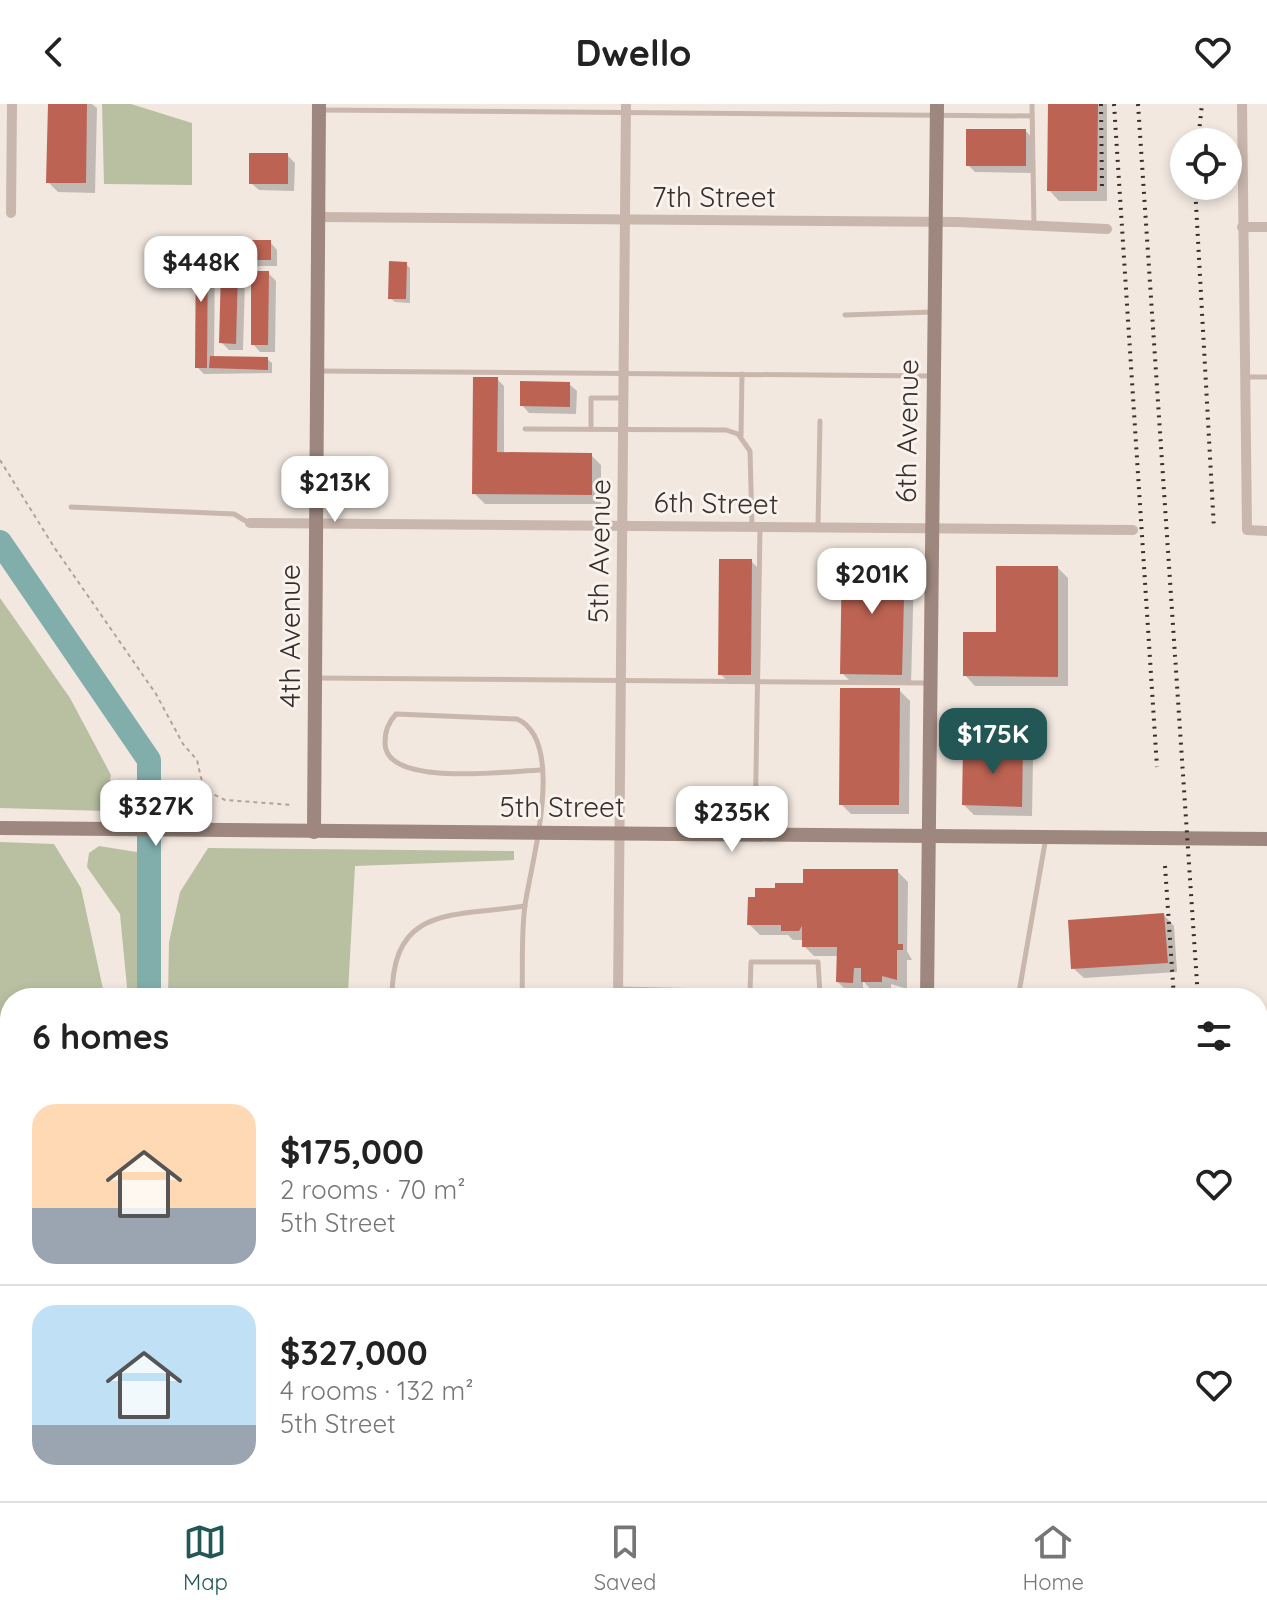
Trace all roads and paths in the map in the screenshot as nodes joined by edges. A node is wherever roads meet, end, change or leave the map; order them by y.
1 (12, 104) edge
2 (1032, 104) edge
3 (1242, 104) edge
4 (319, 107) edge
5 (626, 108) edge
6 (937, 110) edge
7 (1032, 116) junction
8 (11, 213) dead end
9 (319, 217) junction
10 (626, 221) junction
11 (935, 223) junction
12 (1034, 226) junction
13 (1242, 227) junction
14 (1267, 227) edge
15 (1107, 229) dead end
16 (934, 311) junction
17 (845, 315) dead end
18 (318, 371) junction
19 (624, 373) junction
20 (742, 374) junction
21 (933, 376) junction
22 (1244, 377) junction
23 (1267, 377) edge
24 (624, 398) junction
25 (820, 421) dead end
26 (525, 429) dead end
27 (591, 429) junction
28 (624, 430) junction
29 (741, 437) junction
30 (0, 460) edge
31 (71, 507) dead end
32 (250, 523) joint
33 (316, 524) junction
34 (623, 526) junction
35 (756, 527) junction
36 (818, 528) junction
37 (932, 529) junction
38 (1133, 530) dead end
39 (1267, 531) edge
40 (316, 678) junction
41 (621, 682) junction
42 (757, 682) junction
43 (930, 683) junction
44 (540, 770) junction
45 (293, 805) dead end
46 (0, 828) edge
47 (314, 832) junction
48 (539, 833) junction
49 (621, 834) junction
50 (755, 835) junction
51 (929, 836) junction
52 (1047, 836) junction
53 (1267, 839) edge
54 (525, 906) junction
55 (394, 988) edge
56 (522, 988) edge
57 (618, 988) edge
58 (750, 988) edge
59 (820, 988) edge
60 (927, 988) edge
61 (1020, 988) edge

1 - 8 street
2 - 7 lane
3 - 13 street
4 - 5 lane
4 - 9 street, 4th Avenue
5 - 6 lane
5 - 10 street, 5th Avenue
6 - 7 lane
6 - 11 street, 6th Avenue
7 - 12 lane
9 - 10 street, 7th Street
9 - 18 street, 4th Avenue
10 - 11 street, 7th Street
10 - 19 street, 5th Avenue
11 - 12 street, 7th Street
11 - 16 street, 6th Avenue
12 - 15 street, 7th Street
13 - 14 street
13 - 22 street
16 - 17 lane
16 - 21 street, 6th Avenue
18 - 19 lane
18 - 33 street, 4th Avenue
19 - 20 lane
19 - 24 street, 5th Avenue
20 - 21 lane
20 - 29 lane
21 - 37 street, 6th Avenue
22 - 23 lane
22 - 39 street
24 - 27 lane
24 - 28 street, 5th Avenue
25 - 36 lane
26 - 27 lane
27 - 28 lane
28 - 29 lane
28 - 34 street, 5th Avenue
29 - 35 lane
30 - 45 path
31 - 32 lane
32 - 33 street, 6th Street
33 - 34 street, 6th Street
33 - 40 street, 4th Avenue
34 - 35 street, 6th Street
34 - 41 street, 5th Avenue
35 - 36 street, 6th Street
35 - 42 lane
36 - 37 street, 6th Street
37 - 38 street, 6th Street
37 - 43 street, 6th Avenue
40 - 41 lane
40 - 47 street, 4th Avenue
41 - 42 lane
41 - 49 street, 5th Avenue
42 - 43 lane
42 - 50 lane
43 - 51 street, 6th Avenue
44 - 44 lane
44 - 48 lane
46 - 47 street, 5th Street
47 - 48 street, 5th Street
48 - 49 street, 5th Street
48 - 54 lane
49 - 50 street, 5th Street
49 - 57 street, 5th Avenue
50 - 51 street, 5th Street
51 - 52 street, 5th Street
51 - 60 street, 6th Avenue
52 - 53 street, 5th Street
52 - 61 lane
54 - 55 lane
54 - 56 lane
58 - 59 lane

